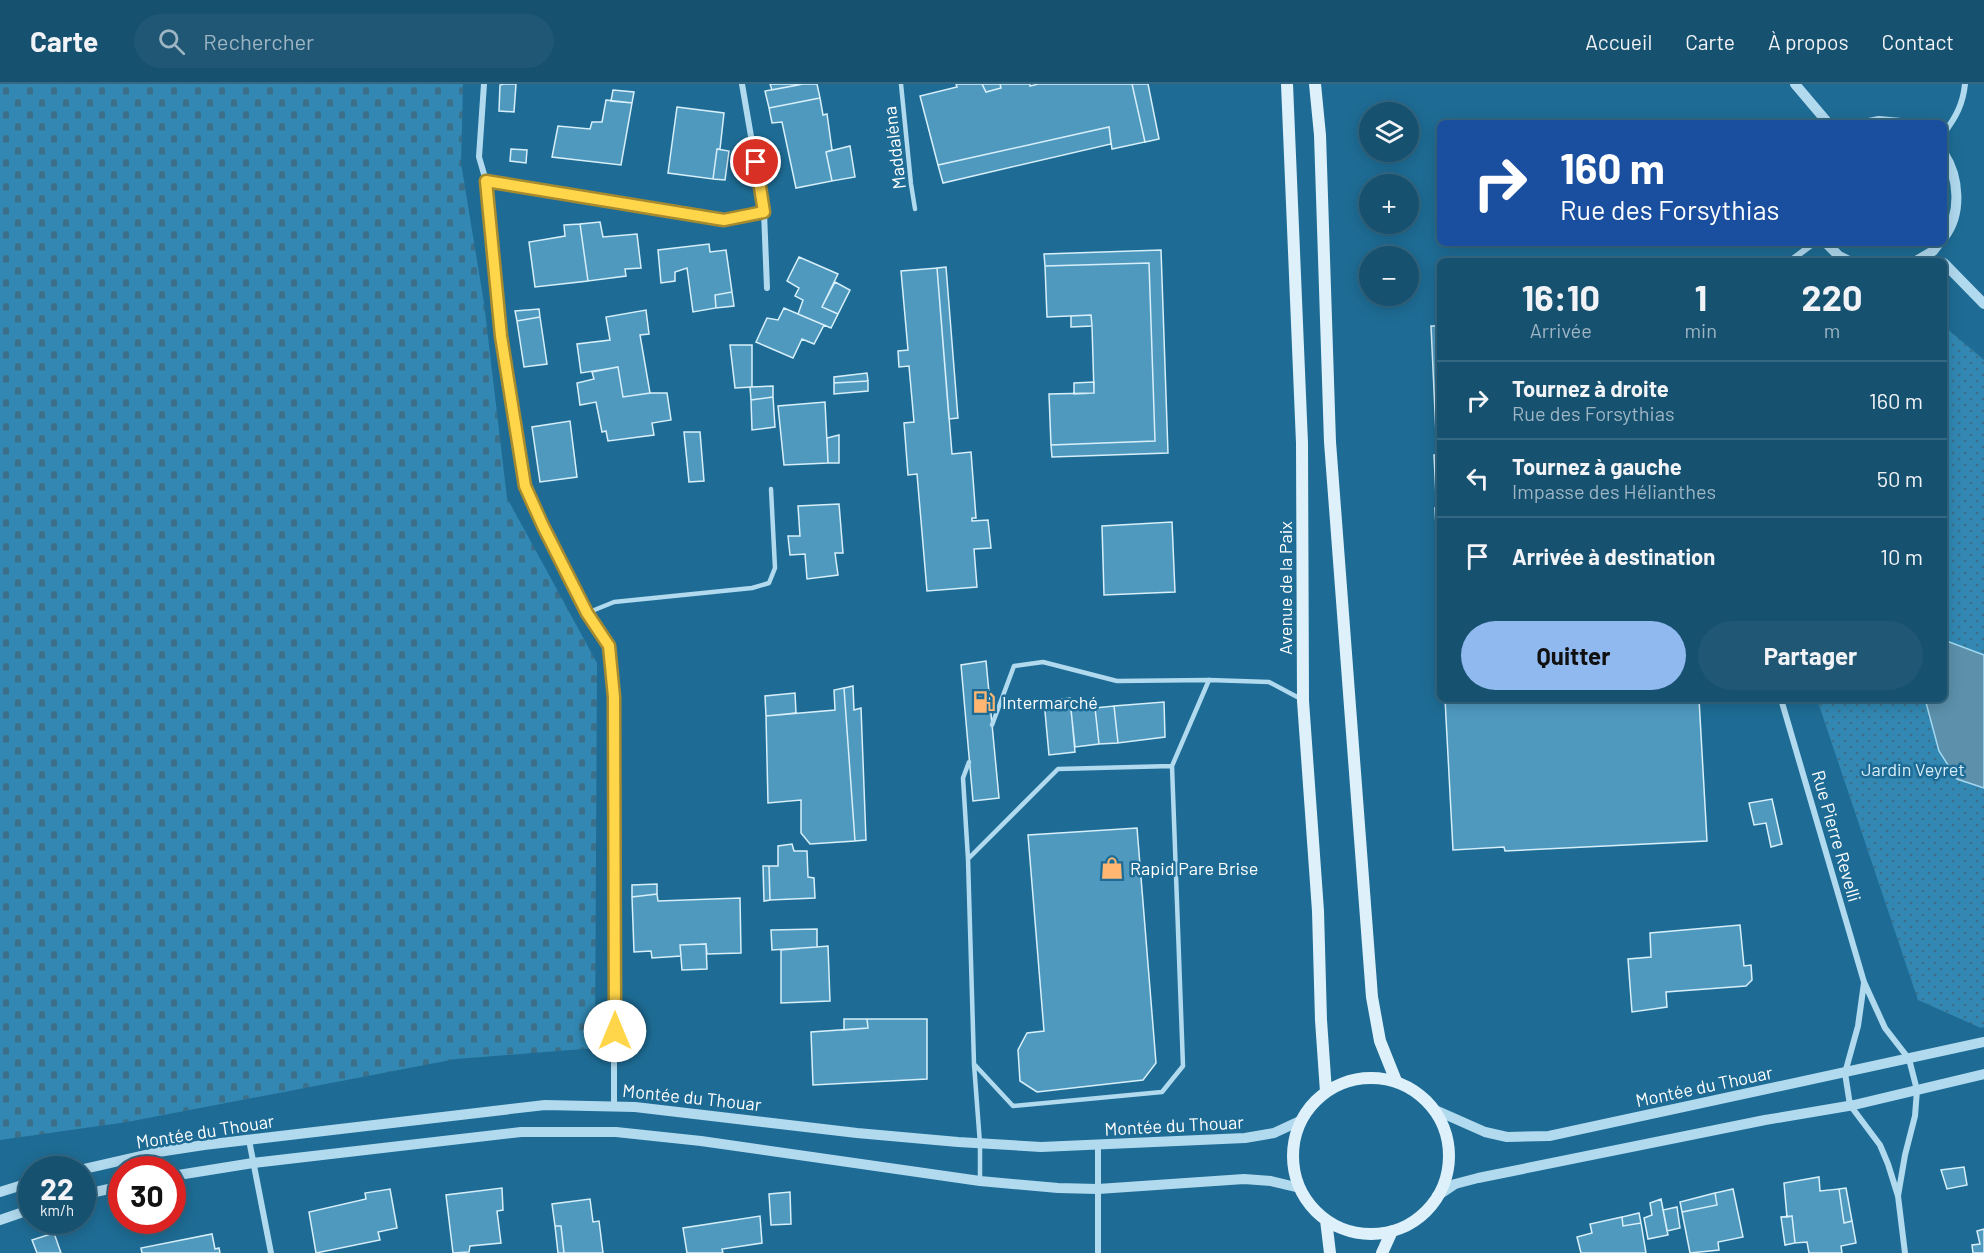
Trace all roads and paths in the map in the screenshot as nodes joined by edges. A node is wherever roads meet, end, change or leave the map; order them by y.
1 (484, 84) edge
2 (742, 84) edge
3 (901, 84) edge
4 (1287, 84) edge
5 (1315, 84) edge
6 (1796, 84) edge
7 (1965, 84) edge
8 (1826, 120) edge
9 (1947, 129) edge
10 (1947, 158) edge
11 (486, 181) junction
12 (915, 209) dead end
13 (764, 212) junction
14 (1947, 233) edge
15 (1810, 246) edge
16 (1829, 246) edge
17 (1936, 247) edge
18 (1794, 258) edge
19 (1843, 258) edge
20 (1921, 258) edge
21 (1947, 266) edge
22 (767, 288) dead end
23 (1984, 304) edge
24 (771, 489) dead end
25 (587, 613) junction
26 (1209, 680) junction
27 (1303, 701) junction
28 (1781, 702) edge
29 (992, 725) dead end
30 (969, 762) dead end
31 (1172, 766) junction
32 (968, 859) junction
33 (1864, 982) junction
34 (1984, 1042) edge
35 (1909, 1059) junction
36 (974, 1064) junction
37 (1845, 1073) junction
38 (1984, 1074) edge
39 (1396, 1081) junction
40 (1917, 1090) junction
41 (1326, 1092) junction
42 (1850, 1105) junction
43 (614, 1106) junction
44 (1433, 1109) junction
45 (1302, 1120) junction
46 (249, 1140) junction
47 (981, 1144) junction
48 (1098, 1145) junction
49 (253, 1163) junction
50 (96, 1166) edge
51 (186, 1174) edge
52 (980, 1181) junction
53 (18, 1186) edge
54 (1300, 1188) junction
55 (1098, 1189) junction
56 (0, 1192) edge
57 (1437, 1196) junction
58 (1898, 1196) junction
59 (18, 1214) edge
60 (0, 1220) edge
61 (1326, 1220) junction
62 (1392, 1231) junction
63 (271, 1253) edge
64 (1098, 1253) edge
65 (1330, 1253) edge
66 (1382, 1253) edge
67 (1905, 1253) edge

1 - 11 street
2 - 13 street
3 - 12 lane, Maddaléna
4 - 27 main road, Avenue de la Paix
5 - 39 main road
6 - 8 street
7 - 9 street
10 - 14 street
11 - 13 street
11 - 25 street
13 - 22 street
15 - 18 street
16 - 19 street
17 - 20 street
21 - 23 street
24 - 25 lane
25 - 43 street
26 - 27 lane
26 - 29 lane
26 - 31 lane
27 - 41 main road, Avenue de la Paix
28 - 33 street, Rue Pierre Revelli
30 - 32 lane
31 - 32 lane
31 - 36 lane
32 - 36 lane
33 - 35 street, Rue Pierre Revelli
33 - 37 street, Rue Pierre Revelli
34 - 35 street, Montée du Thouar
35 - 37 street, Montée du Thouar
35 - 40 street
36 - 47 lane
37 - 42 street
37 - 44 street, Montée du Thouar
38 - 40 street
39 - 41 main road
39 - 44 main road
40 - 42 street
40 - 58 street
41 - 45 main road
42 - 57 street
42 - 58 street
43 - 46 street, Montée du Thouar
43 - 47 street, Montée du Thouar
44 - 57 main road
45 - 48 street, Montée du Thouar
45 - 54 main road
46 - 49 street
46 - 50 street, Montée du Thouar
47 - 48 street, Montée du Thouar
47 - 52 lane
48 - 55 street
49 - 51 street
49 - 52 street
49 - 63 street
52 - 55 street
53 - 56 street
54 - 55 street
54 - 61 main road
55 - 64 street
57 - 62 main road
58 - 67 street
59 - 60 street
61 - 62 main road
61 - 65 main road
62 - 66 main road

